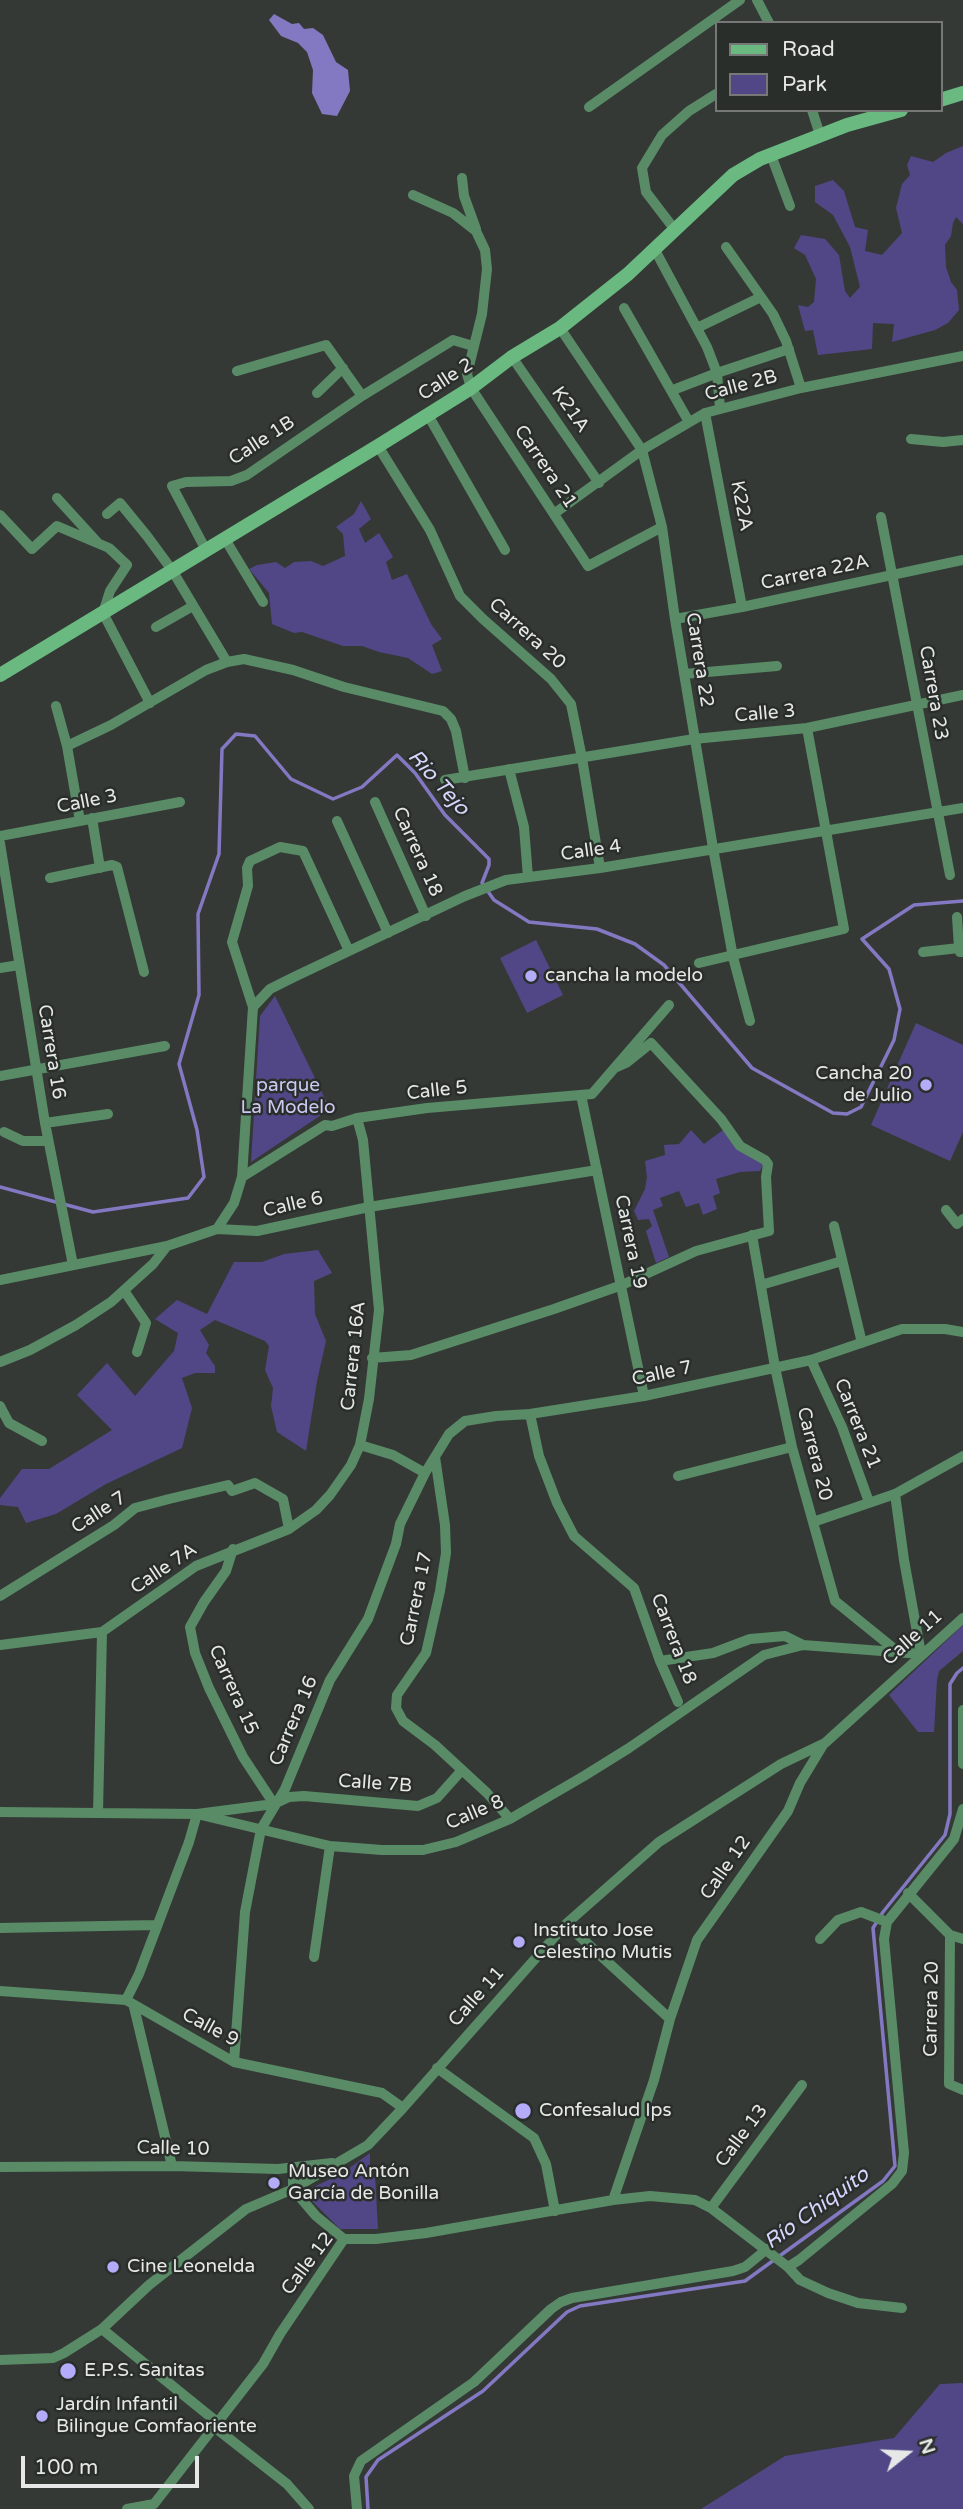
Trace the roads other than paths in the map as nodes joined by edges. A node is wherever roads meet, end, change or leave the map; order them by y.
1 (740, 0) edge
2 (757, 0) edge
3 (768, 21) edge
4 (963, 93) edge
5 (715, 95) edge
6 (942, 99) edge
7 (589, 107) dead end
8 (813, 112) edge
9 (894, 112) edge
10 (820, 135) junction
11 (771, 155) junction
12 (463, 178) dead end
13 (413, 195) dead end
14 (790, 206) dead end
15 (477, 230) junction
16 (675, 230) junction
17 (726, 247) dead end
18 (655, 250) junction
19 (761, 297) junction
20 (624, 308) dead end
21 (560, 328) junction
22 (697, 328) junction
23 (473, 346) junction
24 (789, 349) junction
25 (963, 356) edge
26 (512, 358) junction
27 (342, 368) junction
28 (237, 371) dead end
29 (717, 373) junction
30 (471, 388) junction
31 (801, 388) junction
32 (673, 390) junction
33 (317, 393) dead end
34 (362, 396) junction
35 (720, 408) junction
36 (705, 413) junction
37 (428, 415) junction
38 (689, 422) junction
39 (911, 439) dead end
40 (963, 440) edge
41 (378, 446) junction
42 (642, 450) junction
43 (599, 482) junction
44 (57, 498) dead end
45 (555, 513) junction
46 (107, 514) dead end
47 (0, 515) edge
48 (881, 517) dead end
49 (662, 527) junction
50 (225, 539) junction
51 (100, 545) junction
52 (206, 550) junction
53 (505, 550) dead end
54 (963, 560) edge
55 (172, 570) junction
56 (893, 574) junction
57 (263, 602) dead end
58 (193, 606) junction
59 (742, 607) junction
60 (103, 614) junction
61 (675, 618) junction
62 (156, 627) dead end
63 (227, 662) junction
64 (777, 666) dead end
65 (684, 674) junction
66 (0, 675) edge
67 (963, 695) edge
68 (150, 703) junction
69 (918, 704) junction
70 (56, 706) dead end
71 (807, 728) junction
72 (694, 738) junction
73 (67, 746) junction
74 (582, 758) junction
75 (509, 769) junction
76 (465, 778) junction
77 (445, 780) dead end
78 (180, 802) dead end
79 (375, 802) dead end
80 (963, 808) edge
81 (937, 812) junction
82 (86, 820) junction
83 (337, 821) dead end
84 (826, 830) junction
85 (0, 836) edge
86 (0, 843) edge
87 (713, 848) junction
88 (100, 867) junction
89 (600, 868) junction
90 (950, 875) dead end
91 (528, 877) junction
92 (50, 878) dead end
93 (426, 916) junction
94 (957, 917) dead end
95 (388, 933) junction
96 (349, 951) junction
97 (923, 953) dead end
98 (961, 953) edge
99 (733, 957) junction
100 (699, 963) dead end
101 (19, 965) junction
102 (0, 968) edge
103 (144, 972) dead end
104 (669, 1005) dead end
105 (253, 1007) junction
106 (750, 1021) dead end
107 (165, 1046) dead end
108 (617, 1067) junction
109 (37, 1069) junction
110 (0, 1076) edge
111 (581, 1095) junction
112 (108, 1114) dead end
113 (358, 1118) junction
114 (45, 1123) junction
115 (4, 1132) dead end
116 (48, 1141) junction
117 (597, 1170) junction
118 (242, 1177) junction
119 (369, 1207) junction
120 (946, 1210) dead end
121 (963, 1219) edge
122 (834, 1226) dead end
123 (217, 1229) junction
124 (752, 1235) junction
125 (167, 1246) junction
126 (842, 1261) junction
127 (73, 1265) junction
128 (0, 1280) edge
129 (761, 1285) junction
130 (622, 1286) junction
131 (125, 1292) junction
132 (963, 1332) edge
133 (862, 1343) junction
134 (137, 1352) dead end
135 (372, 1358) junction
136 (811, 1360) junction
137 (0, 1362) edge
138 (775, 1367) junction
139 (645, 1396) junction
140 (0, 1406) edge
141 (530, 1414) junction
142 (465, 1421) joint
143 (42, 1441) dead end
144 (360, 1445) junction
145 (792, 1447) junction
146 (963, 1456) edge
147 (435, 1457) junction
148 (425, 1473) junction
149 (678, 1476) dead end
150 (895, 1494) junction
151 (869, 1502) junction
152 (813, 1522) junction
153 (289, 1529) junction
154 (233, 1549) junction
155 (0, 1595) edge
156 (963, 1618) edge
157 (102, 1632) junction
158 (0, 1645) edge
159 (803, 1645) junction
160 (898, 1652) junction
161 (920, 1654) junction
162 (660, 1661) junction
163 (678, 1703) dead end
164 (963, 1710) edge
165 (825, 1743) junction
166 (963, 1764) edge
167 (462, 1770) junction
168 (274, 1804) junction
169 (963, 1809) edge
170 (0, 1812) edge
171 (98, 1813) junction
172 (197, 1814) junction
173 (510, 1819) junction
174 (261, 1829) junction
175 (330, 1846) junction
176 (908, 1893) junction
177 (884, 1921) junction
178 (566, 1924) junction
179 (156, 1925) junction
180 (0, 1928) edge
181 (950, 1935) junction
182 (820, 1939) dead end
183 (963, 1939) edge
184 (314, 1957) dead end
185 (0, 1991) edge
186 (130, 2003) junction
187 (670, 2020) junction
188 (234, 2062) junction
189 (437, 2068) junction
190 (802, 2085) dead end
191 (963, 2090) edge
192 (403, 2108) junction
193 (345, 2159) junction
194 (0, 2166) edge
195 (172, 2166) junction
196 (293, 2168) junction
197 (293, 2189) junction
198 (613, 2200) junction
199 (710, 2208) junction
200 (555, 2211) junction
201 (344, 2239) junction
202 (777, 2258) junction
203 (902, 2308) dead end
204 (102, 2329) junction
205 (0, 2360) edge
206 (215, 2424) junction
207 (306, 2508) edge
208 (127, 2509) edge
209 (357, 2509) edge

1 - 7 street
2 - 3 street
4 - 6 street
5 - 16 street
8 - 10 street
9 - 10 street, Calle 2
10 - 11 street, Calle 2
11 - 14 street
11 - 16 street, Calle 2
12 - 15 street
13 - 15 street
15 - 23 street
16 - 18 street, Calle 2
17 - 19 street
18 - 21 street, Calle 2
18 - 22 street
19 - 22 street
19 - 24 street
20 - 32 street
21 - 26 street, Calle 2
21 - 42 street, Carrera 22
22 - 29 street
23 - 30 street
23 - 34 street, Calle 2
24 - 29 street, Calle 2B
24 - 31 street
25 - 31 street, Calle 2B
26 - 30 street, Calle 2
26 - 43 street, K21A
27 - 28 street
27 - 33 street
27 - 34 street
29 - 32 street, Calle 2B
29 - 35 street
30 - 37 street, Calle 2
30 - 45 street, Carrera 21
31 - 35 street, Calle 2B
32 - 38 street
34 - 52 street, Calle 1B
35 - 36 street, Calle 2B
36 - 38 street, Calle 2B
36 - 59 street, K22A
37 - 41 street, Calle 2
37 - 53 street
38 - 42 street, Calle 2B
39 - 40 street
41 - 50 street, Calle 2
41 - 74 street, Carrera 20
42 - 43 street, Calle 2B
42 - 49 street, Carrera 22
43 - 45 street, Calle 2B
44 - 51 street
45 - 49 street, Carrera 21
46 - 55 street
47 - 51 street
48 - 56 street, Carrera 23
49 - 61 street, Carrera 22
50 - 52 street, Calle 2
50 - 57 street
51 - 60 street
52 - 55 street, Calle 2
54 - 56 street, Carrera 22A
55 - 58 street
55 - 60 street, Calle 2
56 - 59 street, Carrera 22A
56 - 69 street, Carrera 23
58 - 62 street
58 - 63 street
59 - 61 street, Carrera 22A
60 - 66 street, Calle 2
60 - 68 street
61 - 65 street, Carrera 22
63 - 68 street
63 - 76 street
64 - 65 street
65 - 72 street, Carrera 22
67 - 69 street, Calle 3
68 - 73 street
69 - 71 street, Calle 3
69 - 81 street, Carrera 23
70 - 73 street
71 - 72 street, Calle 3
71 - 84 street
72 - 74 street, Calle 3
72 - 87 street, Carrera 22
73 - 82 street
74 - 75 street, Calle 3
74 - 89 street, Carrera 20
75 - 76 street, Calle 3
75 - 91 street
76 - 77 street, Calle 3
78 - 82 street, Calle 3
79 - 93 street, Carrera 18
80 - 81 street, Calle 4
81 - 84 street, Calle 4
81 - 90 street, Carrera 23
82 - 85 street, Calle 3
82 - 88 street
83 - 95 street
84 - 87 street, Calle 4
84 - 99 street
86 - 101 street, Carrera 16
87 - 89 street, Calle 4
87 - 99 street, Carrera 22
88 - 92 street
88 - 103 street
89 - 91 street, Calle 4
91 - 93 street, Calle 4
93 - 95 street, Calle 4
94 - 98 street
95 - 96 street, Calle 4
96 - 105 street, Calle 4
96 - 105 street
97 - 98 street
99 - 100 street
99 - 106 street, Carrera 22
101 - 102 street
101 - 109 street, Carrera 16
104 - 108 street, Calle 5
105 - 118 street
107 - 109 street
108 - 111 street, Calle 5
108 - 124 street
109 - 110 street
109 - 114 street, Carrera 16
111 - 113 street, Calle 5
111 - 117 street, Carrera 19
112 - 114 street
113 - 118 street, Calle 5
113 - 119 street, Carrera 16A
114 - 116 street, Carrera 16
115 - 116 street
116 - 127 street, Carrera 16
117 - 119 street, Calle 6
117 - 130 street, Carrera 19
118 - 123 street
119 - 123 street, Calle 6
119 - 135 street, Carrera 16A
120 - 121 street
122 - 126 street
123 - 125 street, Calle 6
124 - 129 street, Carrera 20
124 - 130 street
125 - 127 street, Calle 6
125 - 131 street
126 - 129 street
126 - 133 street
127 - 128 street, Calle 6
129 - 138 street, Carrera 20
130 - 135 street
130 - 139 street, Carrera 19
131 - 134 street
131 - 137 street
132 - 133 street, Calle 7
133 - 136 street, Calle 7
135 - 144 street, Carrera 16A
136 - 138 street, Calle 7
136 - 151 street, Carrera 21
138 - 139 street, Calle 7
138 - 145 street, Carrera 20
139 - 141 street, Calle 7
140 - 143 street
141 - 142 street, Calle 7
141 - 162 street, Carrera 18
142 - 147 street, Carrera 16
144 - 148 street
144 - 153 street, Carrera 16A
145 - 149 street
145 - 152 street, Carrera 20
146 - 150 street
147 - 148 street, Carrera 16
147 - 167 street, Carrera 17
148 - 168 street, Carrera 16
150 - 151 street
150 - 161 street
151 - 152 street
152 - 160 street, Carrera 20
153 - 154 street, Calle 7A
153 - 155 street, Calle 7
154 - 157 street, Calle 7A
154 - 168 street, Carrera 15
156 - 161 street, Calle 11
157 - 158 street
157 - 171 street
159 - 160 street, Calle 8
159 - 162 street
159 - 173 street, Calle 8
160 - 161 street, Calle 8
161 - 165 street, Calle 11
162 - 163 street, Carrera 18
164 - 166 street
165 - 178 street, Calle 11
165 - 187 street, Calle 12
167 - 168 street, Calle 7B
167 - 173 street, Carrera 17
168 - 172 street, Calle 7B
168 - 174 street, Carrera 16
169 - 176 street
170 - 171 street, Calle 8
171 - 172 street, Calle 8
172 - 174 street, Calle 8
172 - 179 street
173 - 175 street, Calle 8
174 - 175 street, Calle 8
174 - 188 street, Carrera 16
175 - 184 street
176 - 177 street
176 - 181 street
177 - 182 street
177 - 202 street
178 - 187 street
178 - 189 street, Calle 11
179 - 180 street
179 - 186 street
181 - 183 street
181 - 191 street, Carrera 20
185 - 186 street, Calle 9
186 - 188 street, Calle 9
186 - 195 street
187 - 198 street, Calle 12
188 - 192 street, Calle 9
189 - 192 street, Calle 11
189 - 200 street
190 - 199 street, Calle 13
192 - 193 street, Calle 11
193 - 196 street, Calle 10
193 - 197 street, Calle 11
194 - 195 street, Calle 10
195 - 196 street, Calle 10
196 - 197 street
197 - 201 street
197 - 204 street, Calle 11
198 - 199 street
198 - 200 street, Calle 12
199 - 202 street
200 - 201 street, Calle 12
201 - 206 street, Calle 12
202 - 203 street
202 - 209 street
204 - 205 street, Calle 11
204 - 206 street
206 - 207 street
206 - 208 street, Calle 12

